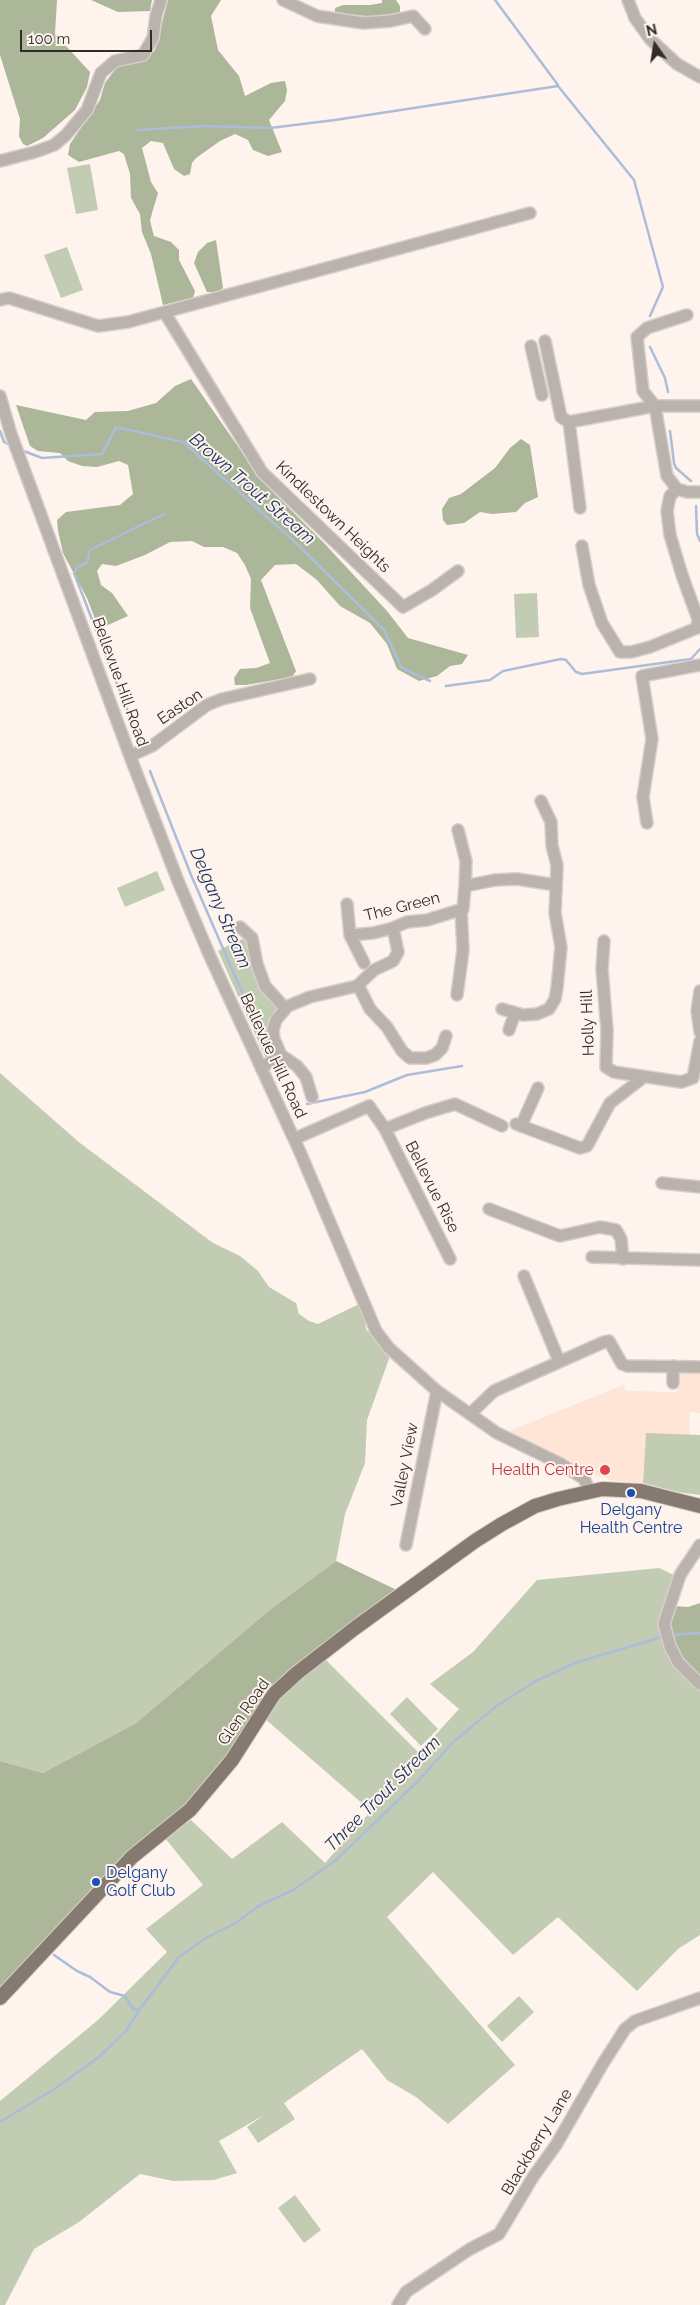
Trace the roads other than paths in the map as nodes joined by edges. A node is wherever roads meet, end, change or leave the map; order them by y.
1 (161, 0) edge
2 (283, 0) edge
3 (628, 0) edge
4 (425, 29) dead end
5 (700, 77) edge
6 (0, 161) edge
7 (530, 213) dead end
8 (0, 300) edge
9 (165, 313) junction
10 (687, 315) dead end
11 (545, 342) dead end
12 (531, 346) dead end
13 (551, 371) junction
14 (537, 374) junction
15 (542, 395) dead end
16 (0, 396) edge
17 (655, 406) junction
18 (700, 406) edge
19 (570, 422) junction
20 (677, 489) junction
21 (700, 492) edge
22 (580, 508) dead end
23 (582, 546) dead end
24 (458, 571) dead end
25 (700, 665) edge
26 (310, 679) dead end
27 (130, 756) junction
28 (541, 800) dead end
29 (647, 824) dead end
30 (458, 830) dead end
31 (556, 885) junction
32 (465, 886) junction
33 (346, 904) dead end
34 (461, 909) junction
35 (240, 927) dead end
36 (393, 928) junction
37 (350, 935) junction
38 (604, 941) dead end
39 (364, 963) dead end
40 (357, 986) junction
41 (700, 990) edge
42 (457, 995) dead end
43 (285, 1008) junction
44 (502, 1009) dead end
45 (515, 1013) junction
46 (509, 1030) dead end
47 (700, 1032) edge
48 (446, 1036) dead end
49 (700, 1041) edge
50 (281, 1055) junction
51 (261, 1068) junction
52 (641, 1076) junction
53 (538, 1088) dead end
54 (312, 1097) dead end
55 (502, 1126) dead end
56 (385, 1129) junction
57 (294, 1139) junction
58 (662, 1183) dead end
59 (700, 1187) edge
60 (489, 1209) dead end
61 (592, 1257) dead end
62 (450, 1259) dead end
63 (623, 1259) junction
64 (700, 1260) edge
65 (524, 1276) dead end
66 (559, 1361) junction
67 (673, 1366) junction
68 (698, 1367) dead end
69 (673, 1383) dead end
70 (437, 1391) junction
71 (470, 1414) junction
72 (590, 1492) junction
73 (700, 1506) edge
74 (406, 1544) dead end
75 (700, 1545) edge
76 (700, 1684) edge
77 (0, 1998) edge
78 (700, 1998) edge
79 (398, 2305) edge

1 - 6 street
2 - 4 street
3 - 5 street
7 - 9 street
8 - 9 street
9 - 24 street, Kindlestown Heights
10 - 17 street
11 - 13 street
12 - 14 street
13 - 14 street
13 - 19 street
14 - 15 street
16 - 27 street, Bellevue Hill Road
17 - 18 street
17 - 19 street
17 - 20 street
19 - 22 street
20 - 21 street
20 - 23 street
25 - 29 street
26 - 27 street, Easton
27 - 51 street, Bellevue Hill Road
28 - 31 street
30 - 32 street, The Green
31 - 32 street
31 - 45 street
32 - 34 street, The Green
33 - 37 street, The Green
34 - 36 street, The Green
34 - 42 street, The Green
35 - 43 street
36 - 37 street, The Green
36 - 40 street
37 - 39 street, The Green
38 - 52 street, Holly Hill
40 - 43 street
40 - 48 street
41 - 47 street
43 - 50 street
44 - 45 street
45 - 46 street
49 - 52 street, Holly Hill
50 - 51 street
50 - 54 street
51 - 57 street, Bellevue Hill Road
52 - 53 street
55 - 56 street, Bellevue Rise
56 - 57 street, Bellevue Rise
56 - 62 street, Bellevue Rise
57 - 70 street, Bellevue Hill Road
58 - 59 street
60 - 63 street
61 - 63 street
63 - 64 street
65 - 66 street
66 - 67 street
66 - 71 street
67 - 68 street
67 - 69 street
70 - 71 street, Bellevue Hill Road
70 - 74 street, Valley View
71 - 72 street, Bellevue Hill Road
72 - 73 main road, Glen Road
72 - 77 main road, Glen Road
75 - 76 street
78 - 79 street, Blackberry Lane

